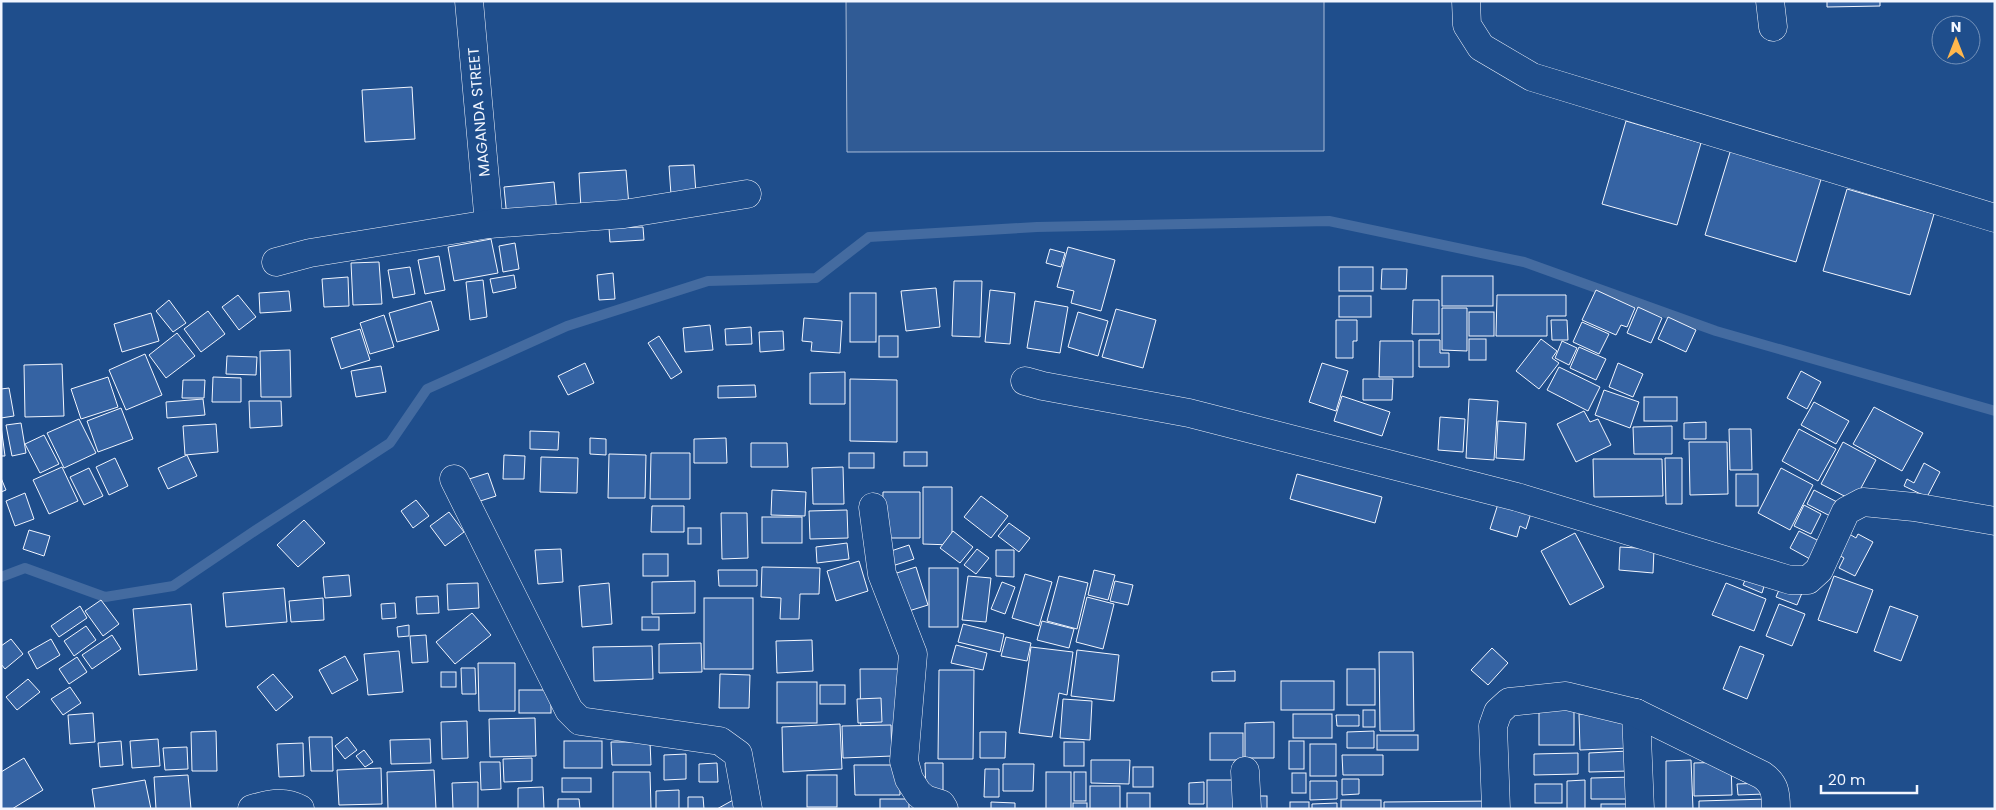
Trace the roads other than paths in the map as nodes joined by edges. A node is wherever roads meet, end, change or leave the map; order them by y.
1 (469, 1) edge
2 (1466, 1) edge
3 (748, 194) dead end
4 (1995, 218) edge
5 (489, 224) junction
6 (276, 262) dead end
7 (1025, 381) dead end
8 (454, 479) dead end
9 (874, 507) dead end
10 (1995, 521) edge
11 (1636, 713) junction
12 (1245, 770) dead end
13 (252, 809) edge
14 (300, 809) edge
15 (748, 809) edge
16 (944, 809) edge
17 (1247, 809) edge
18 (1496, 809) edge
19 (1640, 809) edge
20 (1776, 809) edge

1 - 5 street, MAGANDA STREET
2 - 4 street
3 - 5 street
5 - 6 street
7 - 10 street
8 - 15 street
9 - 16 street
11 - 18 street
11 - 19 street
11 - 20 street
12 - 17 street
13 - 14 street

